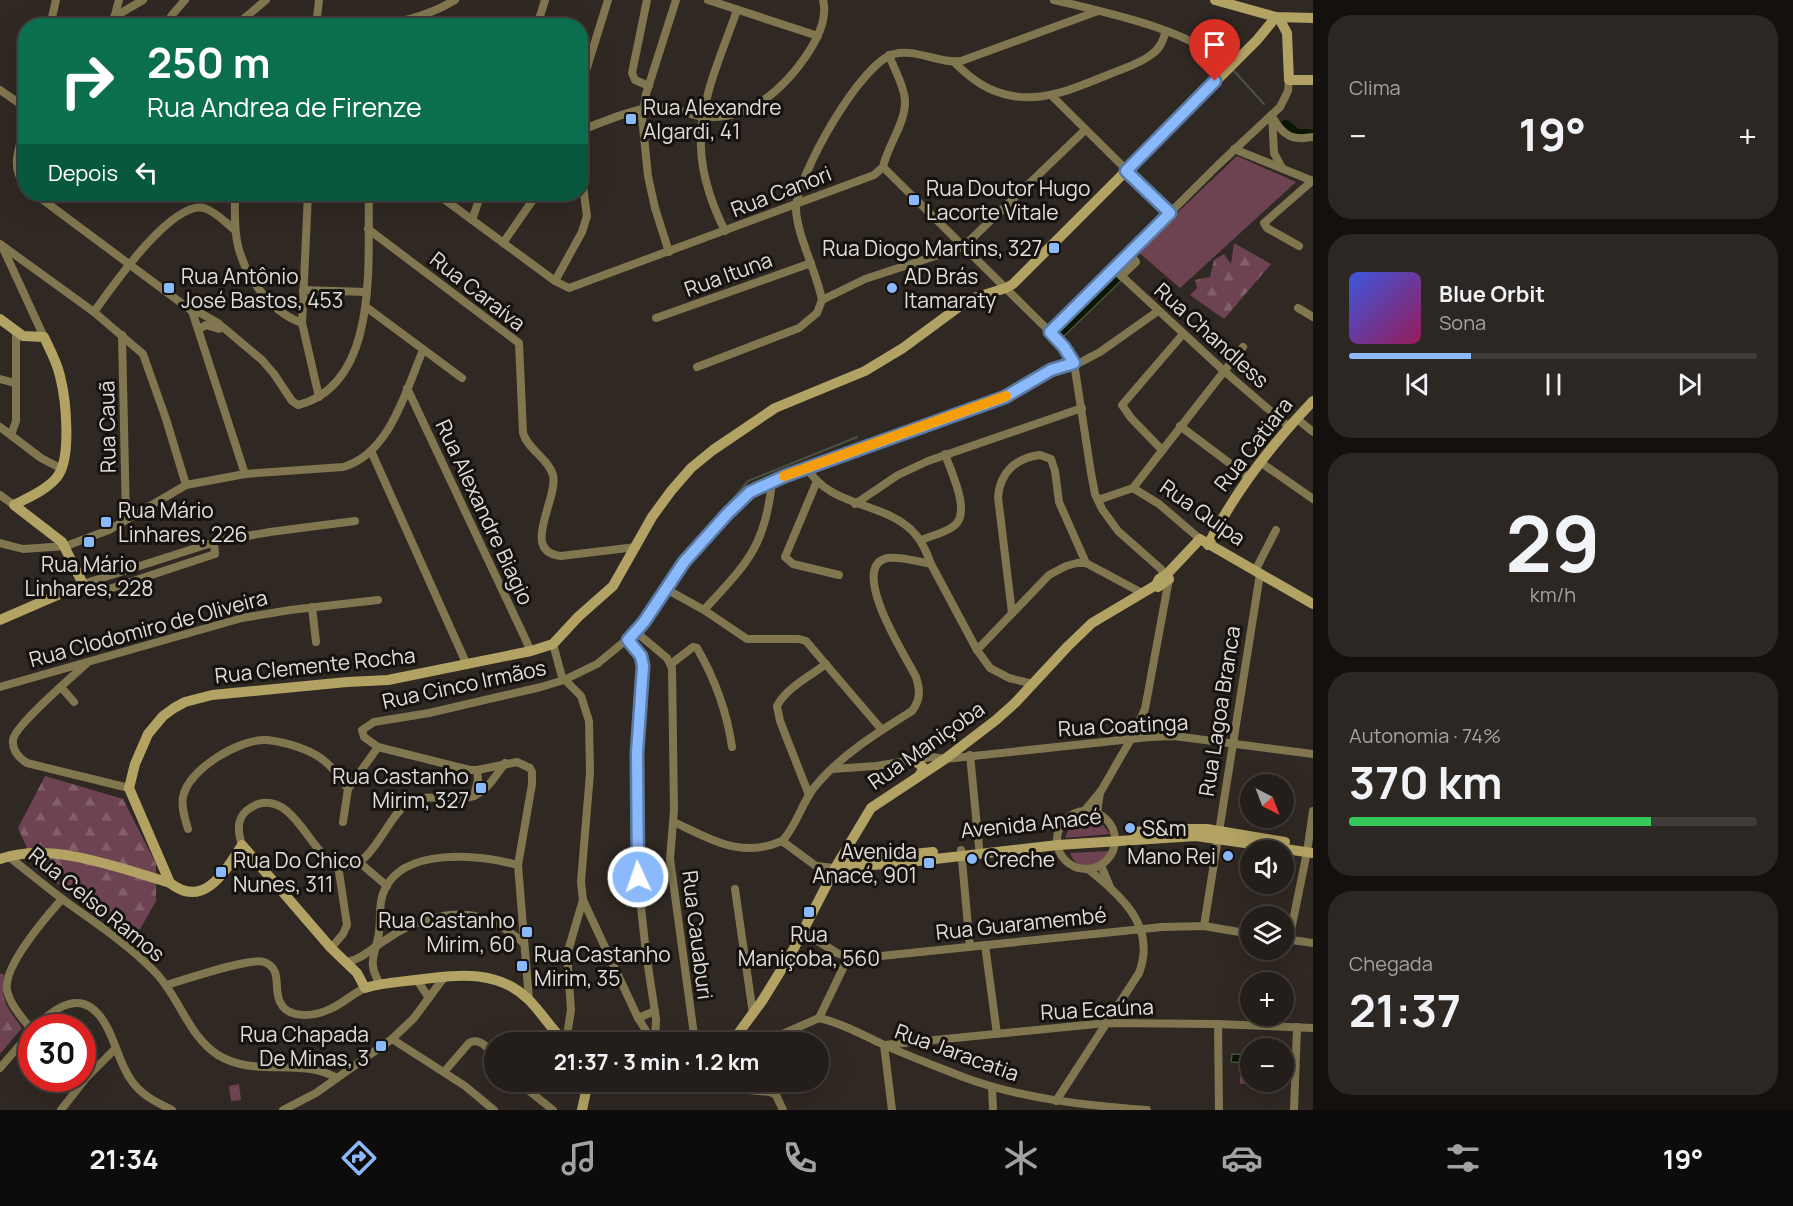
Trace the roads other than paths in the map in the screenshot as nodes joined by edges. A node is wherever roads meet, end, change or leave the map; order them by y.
1 (56, 0) edge
2 (120, 0) edge
3 (143, 0) edge
4 (185, 0) edge
5 (266, 0) edge
6 (319, 0) edge
7 (455, 0) edge
8 (545, 0) edge
9 (608, 0) edge
10 (647, 0) edge
11 (676, 0) edge
12 (708, 0) edge
13 (823, 0) edge
14 (1054, 0) edge
15 (1215, 0) edge
16 (1240, 3) edge
17 (737, 10) junction
18 (1098, 11) junction
19 (1278, 17) junction
20 (52, 18) edge
21 (114, 18) edge
22 (117, 18) edge
23 (170, 18) edge
24 (245, 18) edge
25 (317, 18) edge
26 (414, 18) edge
27 (539, 18) edge
28 (1308, 18) edge
29 (1166, 31) junction
30 (1287, 33) junction
31 (818, 36) junction
32 (889, 55) junction
33 (954, 62) junction
34 (588, 64) edge
35 (1229, 66) junction
36 (1289, 80) junction
37 (1313, 80) edge
38 (649, 86) junction
39 (0, 90) edge
40 (1051, 95) junction
41 (18, 102) edge
42 (643, 110) junction
43 (1272, 115) junction
44 (703, 116) junction
45 (588, 128) edge
46 (1084, 130) junction
47 (1313, 137) edge
48 (1234, 149) junction
49 (18, 156) edge
50 (884, 167) junction
51 (1283, 169) junction
52 (1126, 171) junction
53 (18, 176) edge
54 (1312, 181) edge
55 (45, 201) edge
56 (235, 201) edge
57 (308, 201) edge
58 (369, 201) edge
59 (446, 201) edge
60 (479, 201) edge
61 (532, 201) edge
62 (586, 201) edge
63 (796, 205) junction
64 (1170, 213) junction
65 (472, 220) junction
66 (368, 229) junction
67 (235, 230) junction
68 (725, 231) junction
69 (503, 243) junction
70 (1, 244) edge
71 (1299, 246) dead end
72 (963, 247) junction
73 (669, 252) junction
74 (1130, 253) junction
75 (811, 263) junction
76 (131, 264) junction
77 (1114, 269) junction
78 (1122, 276) junction
79 (555, 281) junction
80 (1006, 288) junction
81 (303, 290) junction
82 (367, 292) junction
83 (822, 300) junction
84 (366, 307) junction
85 (1298, 308) dead end
86 (192, 310) junction
87 (1158, 311) junction
88 (94, 312) junction
89 (1313, 317) edge
90 (656, 318) dead end
91 (0, 319) edge
92 (302, 323) junction
93 (199, 329) junction
94 (16, 332) junction
95 (226, 332) junction
96 (1050, 332) junction
97 (1183, 333) junction
98 (122, 335) junction
99 (44, 337) junction
100 (1243, 346) dead end
101 (423, 350) junction
102 (1074, 363) junction
103 (697, 367) dead end
104 (1224, 371) junction
105 (462, 378) dead end
106 (0, 379) edge
107 (15, 383) junction
108 (407, 388) junction
109 (319, 397) junction
110 (1313, 401) edge
111 (1082, 408) junction
112 (1292, 422) junction
113 (1180, 426) junction
114 (0, 427) edge
115 (1313, 432) edge
116 (11, 435) junction
117 (1161, 449) junction
118 (371, 451) junction
119 (945, 454) junction
120 (1260, 462) junction
121 (807, 468) junction
122 (62, 469) junction
123 (245, 474) junction
124 (1248, 477) junction
125 (817, 481) junction
126 (772, 482) junction
127 (186, 485) junction
128 (1133, 488) junction
129 (0, 495) edge
130 (1098, 500) junction
131 (1313, 500) edge
132 (855, 504) junction
133 (14, 505) junction
134 (126, 519) junction
135 (355, 521) dead end
136 (1276, 530) dead end
137 (921, 540) junction
138 (1204, 542) junction
139 (0, 543) edge
140 (214, 543) junction
141 (66, 546) junction
142 (636, 547) junction
143 (1086, 563) junction
144 (931, 564) junction
145 (1257, 572) junction
146 (838, 575) dead end
147 (1167, 576) junction
148 (82, 584) junction
149 (1157, 586) junction
150 (666, 589) junction
151 (106, 590) dead end
152 (1142, 593) junction
153 (378, 600) dead end
154 (1313, 604) edge
155 (1164, 605) junction
156 (312, 607) junction
157 (704, 610) junction
158 (1012, 614) junction
159 (0, 620) edge
160 (636, 632) junction
161 (316, 642) dead end
162 (630, 642) junction
163 (553, 644) junction
164 (977, 650) junction
165 (531, 651) junction
166 (88, 662) junction
167 (671, 664) junction
168 (826, 664) junction
169 (467, 665) junction
170 (564, 680) junction
171 (1033, 684) junction
172 (0, 687) edge
173 (61, 687) junction
174 (74, 702) dead end
175 (882, 730) junction
176 (1131, 739) junction
177 (1232, 742) junction
178 (378, 747) junction
179 (732, 747) dead end
180 (967, 751) junction
181 (1313, 754) edge
182 (945, 759) junction
183 (920, 760) junction
184 (505, 763) junction
185 (935, 766) junction
186 (831, 769) junction
187 (477, 770) junction
188 (918, 776) junction
189 (129, 788) junction
190 (348, 789) junction
191 (1101, 791) junction
192 (809, 795) junction
193 (474, 796) junction
194 (1084, 811) junction
195 (1313, 811) edge
196 (1097, 814) junction
197 (343, 822) dead end
198 (674, 822) junction
199 (188, 829) dead end
200 (1218, 834) junction
201 (1114, 837) junction
202 (782, 841) junction
203 (1058, 842) junction
204 (242, 845) junction
205 (979, 847) junction
206 (1310, 849) edge
207 (961, 853) junction
208 (4, 857) edge
209 (359, 862) junction
210 (338, 865) junction
211 (518, 865) junction
212 (1101, 865) junction
213 (833, 866) junction
214 (1088, 869) junction
215 (170, 883) junction
216 (387, 886) junction
217 (1111, 888) junction
218 (735, 889) dead end
219 (62, 899) junction
220 (582, 900) junction
221 (1294, 912) edge
222 (1204, 926) junction
223 (1141, 929) junction
224 (802, 931) junction
225 (1240, 932) edge
226 (1294, 940) edge
227 (524, 943) junction
228 (1313, 943) edge
229 (985, 945) junction
230 (375, 947) junction
231 (970, 947) junction
232 (331, 948) junction
233 (848, 958) junction
234 (347, 962) junction
235 (445, 976) junction
236 (417, 980) junction
237 (380, 984) junction
238 (166, 985) junction
239 (365, 988) junction
240 (429, 998) junction
241 (529, 1000) junction
242 (655, 1011) junction
243 (21, 1014) edge
244 (50, 1014) edge
245 (753, 1014) junction
246 (819, 1017) junction
247 (638, 1018) junction
248 (1106, 1023) junction
249 (1218, 1024) junction
250 (1297, 1027) junction
251 (1313, 1029) edge
252 (556, 1032) edge
253 (567, 1032) edge
254 (647, 1032) edge
255 (654, 1032) edge
256 (694, 1032) edge
257 (740, 1032) edge
258 (786, 1032) edge
259 (997, 1034) junction
260 (392, 1039) junction
261 (884, 1045) junction
262 (484, 1046) edge
263 (18, 1047) edge
264 (116, 1048) junction
265 (0, 1068) edge
266 (444, 1072) junction
267 (338, 1078) junction
268 (992, 1087) junction
269 (530, 1092) edge
270 (586, 1092) edge
271 (767, 1092) edge
272 (1056, 1101) junction
273 (1088, 1107) edge
274 (61, 1110) edge
275 (172, 1110) edge
276 (283, 1110) edge
277 (494, 1110) edge
278 (553, 1110) edge
279 (582, 1110) edge
280 (783, 1110) edge
281 (892, 1110) edge
282 (993, 1110) edge
283 (1147, 1110) edge
284 (1219, 1110) edge
285 (1294, 1110) edge

1 - 20 street
2 - 21 street
3 - 22 street
4 - 23 street
5 - 24 street
6 - 25 street
7 - 26 street
8 - 27 street
9 - 34 street
10 - 38 street
11 - 38 street
12 - 17 street
13 - 31 street
14 - 18 street
15 - 16 street
16 - 19 street
17 - 31 street
17 - 44 street
18 - 29 street
18 - 33 street
19 - 28 street
19 - 30 street
19 - 35 street
28 - 30 street
29 - 35 street
29 - 40 street
30 - 36 street
31 - 44 street
32 - 33 street
32 - 50 street
32 - 63 street
33 - 40 street
35 - 52 street
36 - 37 street
36 - 43 street
38 - 42 street
39 - 41 street
40 - 46 street
42 - 44 street
42 - 45 street
42 - 73 street
43 - 47 street
43 - 48 street
43 - 51 street
44 - 68 street
46 - 52 street
46 - 72 street
48 - 51 street
48 - 64 street
49 - 53 street
50 - 63 street, Rua Canori
50 - 72 street
51 - 54 street
52 - 64 street
52 - 80 street
54 - 71 street
55 - 76 street
56 - 67 street
57 - 81 street
58 - 66 street
59 - 65 street
60 - 65 street
61 - 69 street
62 - 79 street
63 - 68 street, Rua Canori
63 - 75 street
64 - 74 street
65 - 69 street
66 - 82 street
66 - 142 street, Rua Caraíva
67 - 76 street
67 - 92 street
68 - 73 street, Rua Canori
69 - 79 street
70 - 88 street
70 - 99 street
72 - 80 street
72 - 83 street
73 - 79 street, Rua Canori
74 - 77 street
74 - 78 street
75 - 83 street
75 - 90 street, Rua Ituna
76 - 86 street
76 - 88 street
77 - 78 street, Rua Chandless
77 - 96 street
78 - 87 street, Rua Chandless
80 - 96 street
80 - 142 street
81 - 82 street
81 - 92 street
82 - 84 street
83 - 103 street
84 - 101 street
84 - 109 street
85 - 89 street
86 - 93 street
86 - 95 street
87 - 97 street, Rua Chandless
87 - 102 street
88 - 98 street
91 - 94 street
92 - 109 street
93 - 95 street
93 - 123 street
94 - 99 street
94 - 107 street
95 - 109 street
96 - 102 street
97 - 104 street, Rua Chandless
97 - 117 street
98 - 127 street
98 - 134 street, Rua Cauã
99 - 122 street
100 - 104 street
101 - 105 street
101 - 108 street
102 - 111 street
102 - 121 street
104 - 112 street, Rua Chandless
104 - 113 street
106 - 107 street
107 - 116 street
108 - 118 street
108 - 165 street, Rua Alexandre Biagio
110 - 112 street, Rua Catiara
111 - 119 street
111 - 130 street
112 - 115 street, Rua Chandless
112 - 120 street, Rua Catiara
113 - 117 street
113 - 124 street
114 - 116 street
116 - 122 street
117 - 128 street
118 - 123 street
118 - 169 street
119 - 132 street
119 - 137 street
120 - 124 street, Rua Catiara
120 - 131 street
121 - 125 street
121 - 126 street
122 - 133 street
123 - 127 street
124 - 138 street, Rua Catiara
125 - 132 street
125 - 146 street
126 - 150 street
126 - 157 street
127 - 134 street
128 - 130 street, Rua Quipa
128 - 138 street, Rua Quipa
129 - 133 street
130 - 147 street
132 - 137 street
133 - 141 street
134 - 141 street
135 - 140 street
136 - 145 street, Rua Lagoa Branca
137 - 144 street
138 - 145 street, Rua Quipa
138 - 147 street
139 - 141 street
140 - 148 street
140 - 151 street
141 - 148 street
142 - 163 street
143 - 152 street
143 - 158 street
143 - 158 street
144 - 164 street
144 - 175 street
145 - 154 street, Rua Quipa
145 - 177 street, Rua Lagoa Branca
147 - 149 street
147 - 155 street
148 - 159 street
149 - 152 street, Rua Maniçoba
149 - 155 street
150 - 157 street
150 - 160 street
152 - 171 street, Rua Maniçoba
153 - 156 street, Rua Clodomiro de Oliveira
155 - 176 street
156 - 161 street
156 - 166 street, Rua Clodomiro de Oliveira
157 - 168 street
158 - 164 street
160 - 162 street
160 - 167 street
162 - 170 street
162 - 242 street
163 - 165 street, Rua Clemente Rocha
163 - 170 street
164 - 171 street
165 - 169 street, Rua Clemente Rocha
166 - 172 street, Rua Clodomiro de Oliveira
166 - 173 street
167 - 179 street
167 - 198 street, Rua Cauaburi
168 - 175 street
168 - 192 street
169 - 189 street, Rua Clemente Rocha
170 - 178 street, Rua Cinco Irmãos
170 - 220 street
171 - 180 street, Rua Maniçoba
173 - 174 street
173 - 189 street
175 - 186 street
176 - 177 street, Rua Coatinga
176 - 180 street, Rua Coatinga
176 - 191 street
177 - 181 street, Rua Coatinga
177 - 200 street, Rua Lagoa Branca
178 - 187 street
178 - 190 street
180 - 182 street, Rua Maniçoba
180 - 205 street
182 - 183 street
182 - 185 street, Rua Maniçoba
183 - 185 street
183 - 186 street
183 - 188 street
184 - 187 street
184 - 193 street
184 - 211 street
185 - 188 street, Rua Maniçoba
186 - 192 street
187 - 193 street
188 - 213 street, Rua Maniçoba
189 - 215 street
190 - 197 street
190 - 199 street
191 - 194 street
191 - 196 street
192 - 202 street
193 - 209 street
194 - 196 street
194 - 203 street
195 - 206 street
196 - 201 street
198 - 202 street
198 - 256 street, Rua Cauaburi
200 - 201 street, Avenida Anacé
200 - 206 street, Avenida Anacé
200 - 222 street, Rua Lagoa Branca
201 - 203 street, Avenida Anacé
201 - 212 street
202 - 213 street
203 - 205 street, Avenida Anacé
203 - 207 street, Avenida Anacé
203 - 214 street
204 - 210 street
204 - 215 street
204 - 232 street
205 - 207 street, Avenida Anacé
206 - 221 street
207 - 213 street, Avenida Anacé
207 - 231 street
208 - 215 street
208 - 219 street, Rua Celso Ramos
209 - 210 street
209 - 216 street
210 - 232 street
211 - 216 street
211 - 227 street
212 - 214 street
212 - 217 street
213 - 224 street, Rua Maniçoba
214 - 217 street
216 - 230 street
217 - 223 street
218 - 245 street
219 - 238 street, Rua Celso Ramos
219 - 243 street
220 - 247 street
220 - 253 street
222 - 223 street, Rua Guaramembé
222 - 225 street, Rua Guaramembé
223 - 229 street, Rua Guaramembé
223 - 248 street
224 - 233 street
224 - 245 street, Rua Maniçoba
226 - 228 street
227 - 230 street
227 - 241 street
229 - 231 street, Rua Guaramembé
229 - 259 street
230 - 234 street
230 - 237 street
231 - 233 street, Rua Guaramembé
232 - 234 street
233 - 246 street
234 - 239 street
235 - 236 street
235 - 240 street
235 - 241 street
236 - 237 street
236 - 240 street
237 - 239 street
238 - 239 street
238 - 267 street, Rua Celso Ramos
240 - 260 street
241 - 252 street
242 - 247 street
242 - 255 street
244 - 264 street
245 - 257 street, Rua Maniçoba
246 - 258 street
246 - 261 street, Rua Jaracatia
247 - 254 street
248 - 249 street, Rua Ecaúna
248 - 259 street, Rua Ecaúna
248 - 272 street
249 - 250 street, Rua Ecaúna
249 - 284 street
250 - 251 street, Rua Ecaúna
250 - 285 street
259 - 261 street, Rua Ecaúna
260 - 266 street
260 - 267 street
261 - 268 street, Rua Jaracatia
261 - 281 street
262 - 266 street
263 - 265 street
264 - 274 street
264 - 275 street
266 - 277 street
267 - 276 street
268 - 272 street, Rua Jaracatia
268 - 282 street
269 - 278 street
270 - 279 street
271 - 280 street
272 - 273 street, Rua Jaracatia
273 - 283 street, Rua Jaracatia

